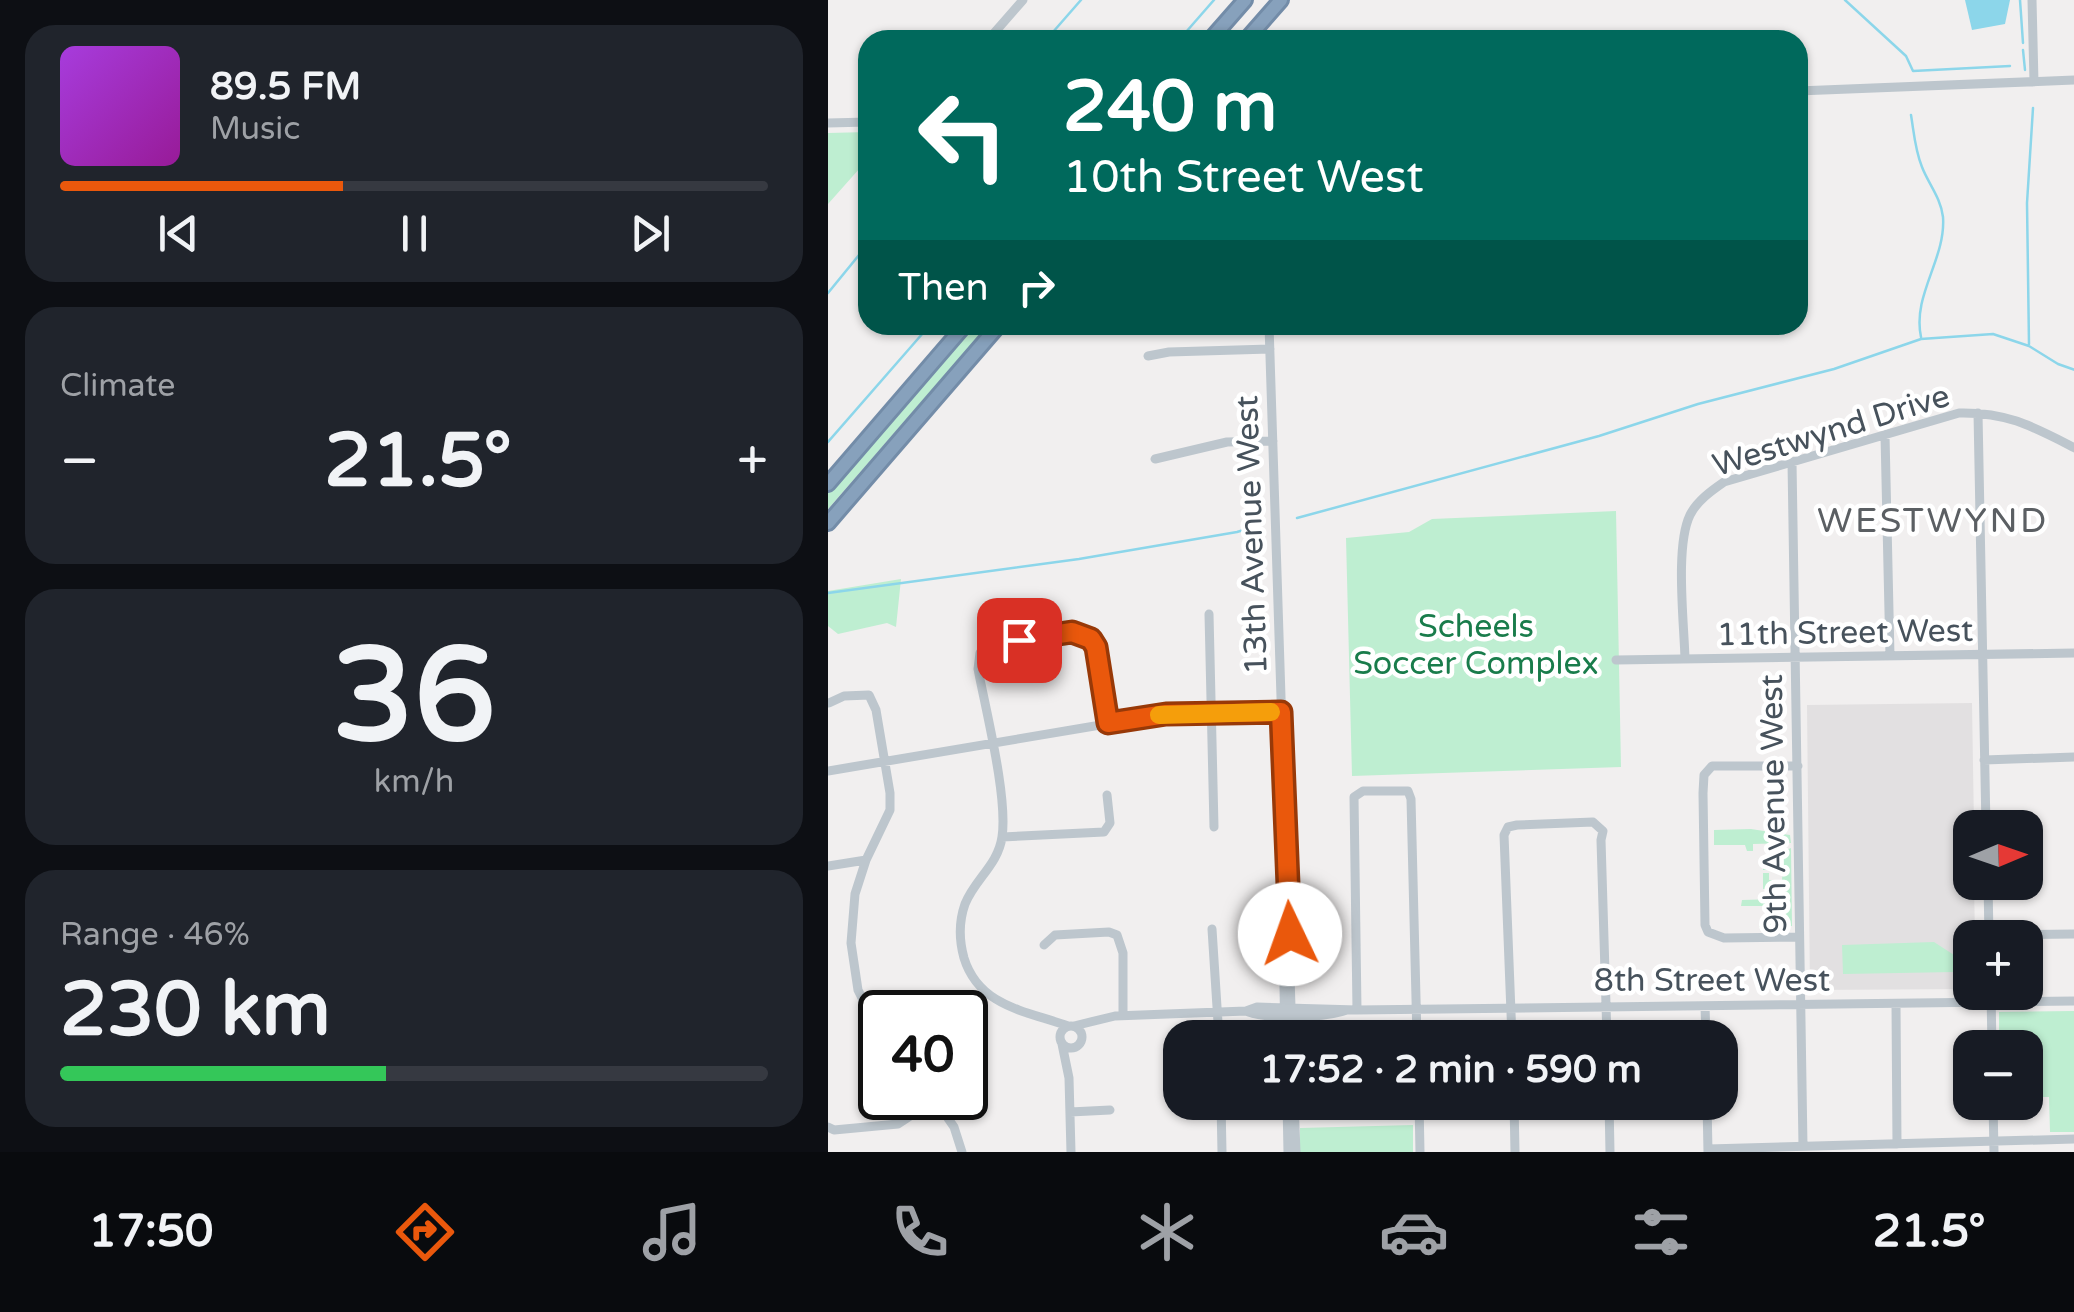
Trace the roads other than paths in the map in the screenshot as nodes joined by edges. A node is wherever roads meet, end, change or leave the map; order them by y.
1 (1023, 0) edge
2 (1245, 0) edge
3 (1280, 0) edge
4 (2032, 0) edge
5 (997, 30) edge
6 (1219, 30) edge
7 (1254, 30) edge
8 (2074, 80) edge
9 (2034, 82) junction
10 (1808, 91) edge
11 (858, 122) edge
12 (828, 123) edge
13 (956, 335) edge
14 (990, 335) edge
15 (1270, 335) edge
16 (1270, 350) junction
17 (1148, 356) dead end
18 (1978, 412) junction
19 (1885, 435) junction
20 (1272, 440) junction
21 (2074, 448) edge
22 (1155, 459) dead end
23 (1792, 462) junction
24 (828, 484) edge
25 (828, 523) edge
26 (1209, 614) dead end
27 (2074, 653) edge
28 (1982, 655) junction
29 (1890, 656) junction
30 (1685, 658) junction
31 (1797, 658) junction
32 (1616, 660) dead end
33 (829, 703) edge
34 (1281, 712) junction
35 (1211, 713) junction
36 (1108, 723) junction
37 (992, 744) junction
38 (2074, 757) edge
39 (1984, 760) junction
40 (886, 762) junction
41 (1798, 766) junction
42 (828, 771) edge
43 (1107, 795) dead end
44 (1985, 810) edge
45 (1214, 828) dead end
46 (1002, 837) junction
47 (866, 860) junction
48 (828, 866) edge
49 (1212, 929) dead end
50 (2074, 934) edge
51 (2043, 935) edge
52 (1799, 937) junction
53 (1044, 944) dead end
54 (858, 990) edge
55 (1953, 1000) edge
56 (2043, 1000) edge
57 (2074, 1001) edge
58 (1896, 1004) junction
59 (1801, 1005) junction
60 (1606, 1006) junction
61 (1705, 1006) junction
62 (1511, 1007) junction
63 (1416, 1009) junction
64 (1353, 1010) junction
65 (1288, 1011) junction
66 (1218, 1012) junction
67 (1123, 1015) junction
68 (1100, 1020) junction
69 (1218, 1020) edge
70 (1288, 1020) edge
71 (1416, 1020) edge
72 (1511, 1020) edge
73 (1606, 1020) edge
74 (1705, 1020) edge
75 (1045, 1021) junction
76 (1071, 1026) junction
77 (1061, 1040) junction
78 (1080, 1042) junction
79 (1069, 1078) junction
80 (1110, 1110) dead end
81 (1070, 1112) junction
82 (904, 1120) edge
83 (949, 1120) edge
84 (1221, 1120) edge
85 (1287, 1120) edge
86 (1295, 1120) edge
87 (1419, 1120) edge
88 (1514, 1120) edge
89 (1609, 1120) edge
90 (1707, 1120) edge
91 (1992, 1120) edge
92 (828, 1127) edge
93 (2074, 1139) edge
94 (1897, 1144) junction
95 (1803, 1146) junction
96 (1993, 1147) edge
97 (1708, 1150) edge
98 (962, 1152) edge
99 (1071, 1152) edge
100 (1222, 1152) edge
101 (1288, 1152) edge
102 (1296, 1152) edge
103 (1420, 1152) edge
104 (1515, 1152) edge
105 (1610, 1152) edge

1 - 5 street
2 - 6 highway
3 - 7 highway
4 - 9 street
8 - 9 street
9 - 10 street
11 - 12 street
13 - 24 highway
14 - 25 highway
15 - 16 street, 13th Avenue West
16 - 17 street
16 - 20 street, 13th Avenue West
18 - 19 street, Westwynd Drive
18 - 21 street, Westwynd Drive
18 - 28 street
19 - 23 street, Westwynd Drive
19 - 29 street
20 - 22 street
20 - 34 street, 13th Avenue West
23 - 30 street, Westwynd Drive
23 - 31 street, 9th Avenue West
26 - 35 street
27 - 28 street, 11th Street West
28 - 29 street, 11th Street West
28 - 39 street
29 - 31 street, 11th Street West
30 - 31 street, 11th Street West
30 - 32 street, 11th Street West
31 - 41 street, 9th Avenue West
33 - 40 street
34 - 35 street
34 - 65 street, 13th Avenue West
35 - 36 street
35 - 45 street
36 - 37 street
36 - 37 street
37 - 40 street
37 - 46 street
38 - 39 street
39 - 44 street
40 - 42 street
40 - 47 street
41 - 52 street, 9th Avenue West
41 - 52 street
43 - 46 street
46 - 75 street
47 - 48 street
47 - 54 street
49 - 66 street
50 - 51 street
52 - 59 street, 9th Avenue West
53 - 67 street
55 - 58 street, 8th Street West
56 - 57 street, 8th Street West
58 - 59 street, 8th Street West
58 - 94 street
59 - 61 street, 8th Street West
59 - 95 street, 9th Avenue West
60 - 61 street, 8th Street West
60 - 62 street, 8th Street West
60 - 62 street
60 - 73 street
61 - 74 street
62 - 63 street, 8th Street West
62 - 72 street
63 - 64 street, 8th Street West
63 - 64 street
63 - 71 street
64 - 65 street, 8th Street West
65 - 66 street, 8th Street West
65 - 70 street, 13th Avenue West
66 - 67 street, 8th Street West
66 - 69 street
67 - 68 street, 8th Street West
68 - 76 street, 8th Street West
68 - 78 street
75 - 76 street
75 - 77 street
76 - 77 street
76 - 78 street
77 - 78 street
77 - 79 street
78 - 79 street
79 - 81 street
80 - 81 street
81 - 99 street
82 - 92 street
83 - 98 street
84 - 100 street
85 - 101 street
86 - 102 street
87 - 103 street
88 - 104 street
89 - 105 street
90 - 97 street
91 - 96 street
93 - 96 street
94 - 95 street
94 - 96 street
95 - 97 street

